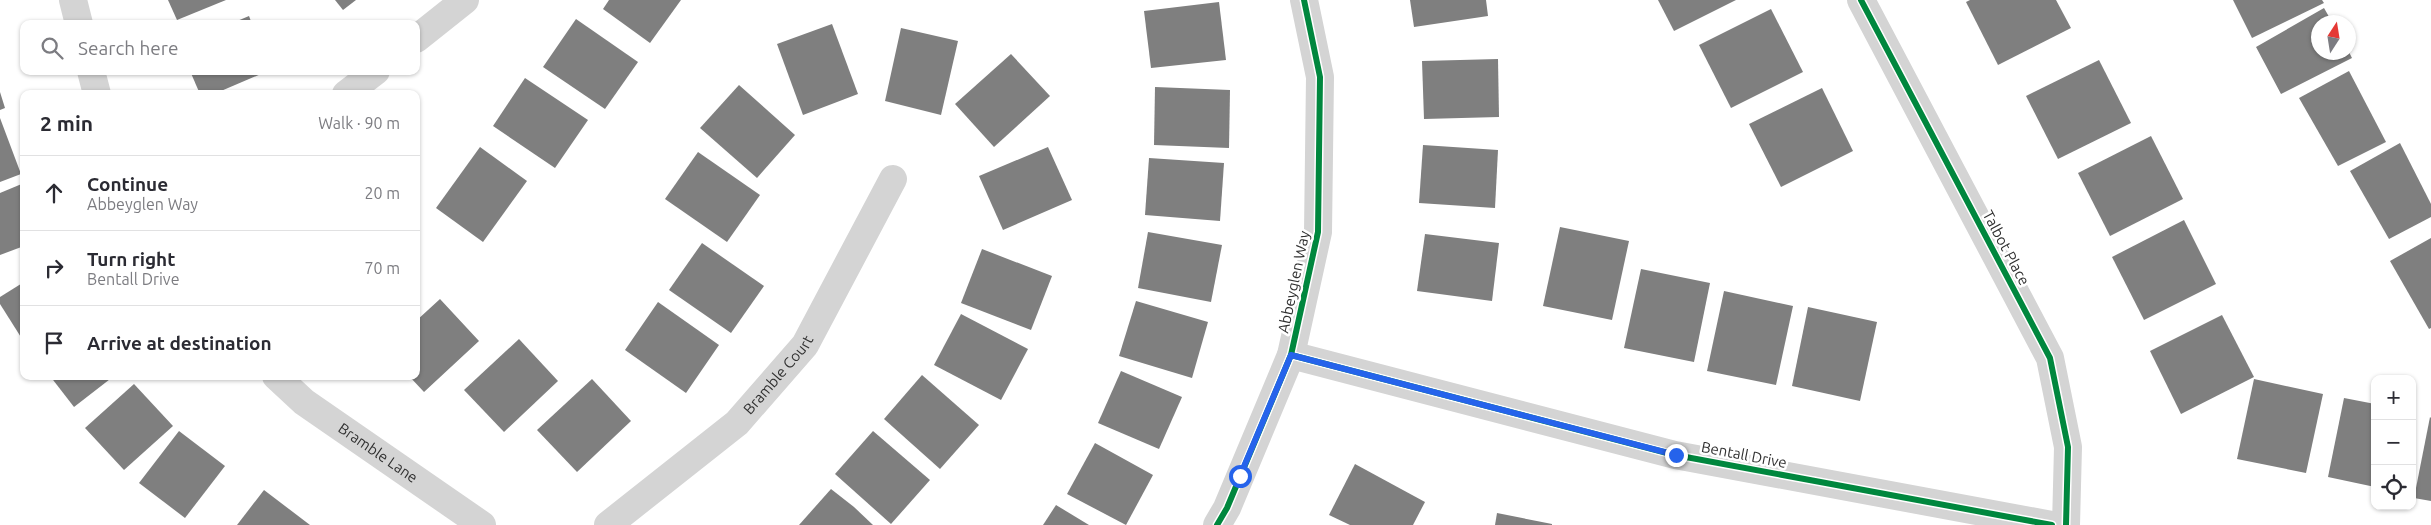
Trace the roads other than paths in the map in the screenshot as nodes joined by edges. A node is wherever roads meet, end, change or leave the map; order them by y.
1 (73, 0) edge
2 (465, 0) edge
3 (1304, 0) edge
4 (1861, 0) edge
5 (78, 20) edge
6 (420, 36) edge
7 (92, 75) edge
8 (371, 75) edge
9 (96, 90) edge
10 (351, 90) edge
11 (893, 179) dead end
12 (1291, 355) junction
13 (280, 380) edge
14 (482, 525) edge
15 (608, 525) edge
16 (1216, 525) edge
17 (2052, 525) edge
18 (2066, 525) edge

1 - 5 street
2 - 6 street
3 - 12 street, Abbeyglen Way
4 - 18 street, Talbot Place
7 - 9 street
8 - 10 street
11 - 15 street, Bramble Court
12 - 16 street, Abbeyglen Way
12 - 17 street, Bentall Drive
13 - 14 street, Bramble Lane

